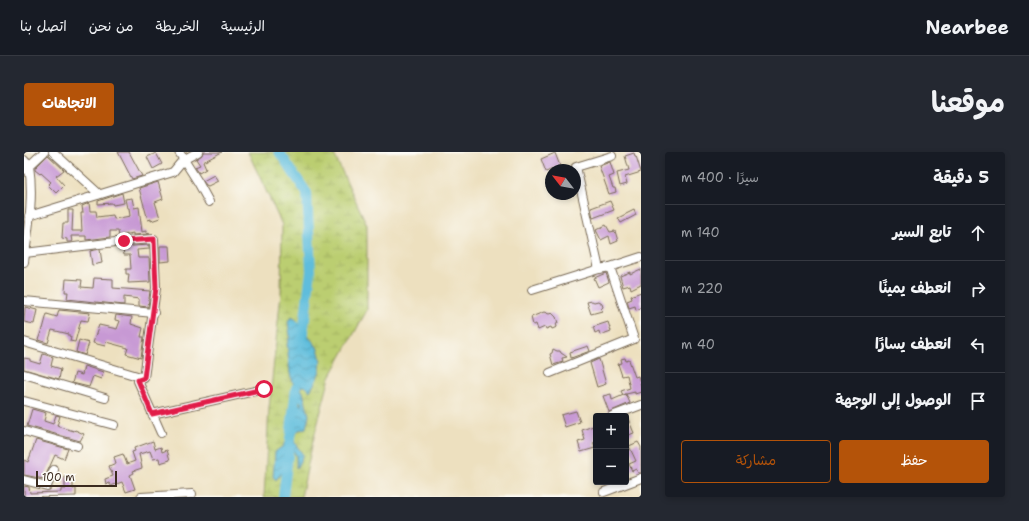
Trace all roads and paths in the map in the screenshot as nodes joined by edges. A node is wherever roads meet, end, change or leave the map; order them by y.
1 (44, 152) edge
2 (53, 152) edge
3 (198, 152) edge
4 (181, 156) edge
5 (612, 156) dead end
6 (26, 166) edge
7 (99, 194) junction
8 (209, 202) dead end
9 (28, 212) edge
10 (25, 253) junction
11 (641, 257) edge
12 (24, 262) edge
13 (610, 267) junction
14 (599, 268) junction
15 (532, 290) dead end
16 (24, 301) edge
17 (154, 313) junction
18 (24, 342) edge
19 (550, 373) dead end
20 (24, 374) edge
21 (144, 378) junction
22 (264, 389) dead end
23 (105, 398) dead end
24 (24, 400) edge
25 (641, 405) edge
26 (620, 413) edge
27 (152, 414) junction
28 (114, 425) dead end
29 (24, 431) edge
30 (161, 433) dead end
31 (77, 446) dead end
32 (54, 470) dead end
33 (641, 478) edge
34 (24, 480) edge
35 (604, 492) dead end
36 (192, 494) dead end
37 (141, 497) edge

1 - 6 street
2 - 7 street
3 - 4 street
4 - 7 street
4 - 8 street
5 - 14 street
6 - 9 street
7 - 9 street
9 - 10 street
10 - 12 street
10 - 17 street
11 - 13 street
13 - 14 street
13 - 19 street
14 - 15 street
16 - 17 street
17 - 21 street
18 - 21 street
20 - 23 street
21 - 27 street
22 - 27 street
24 - 28 street
25 - 26 street
27 - 30 street
29 - 31 street
32 - 34 street
33 - 35 street
36 - 37 street

